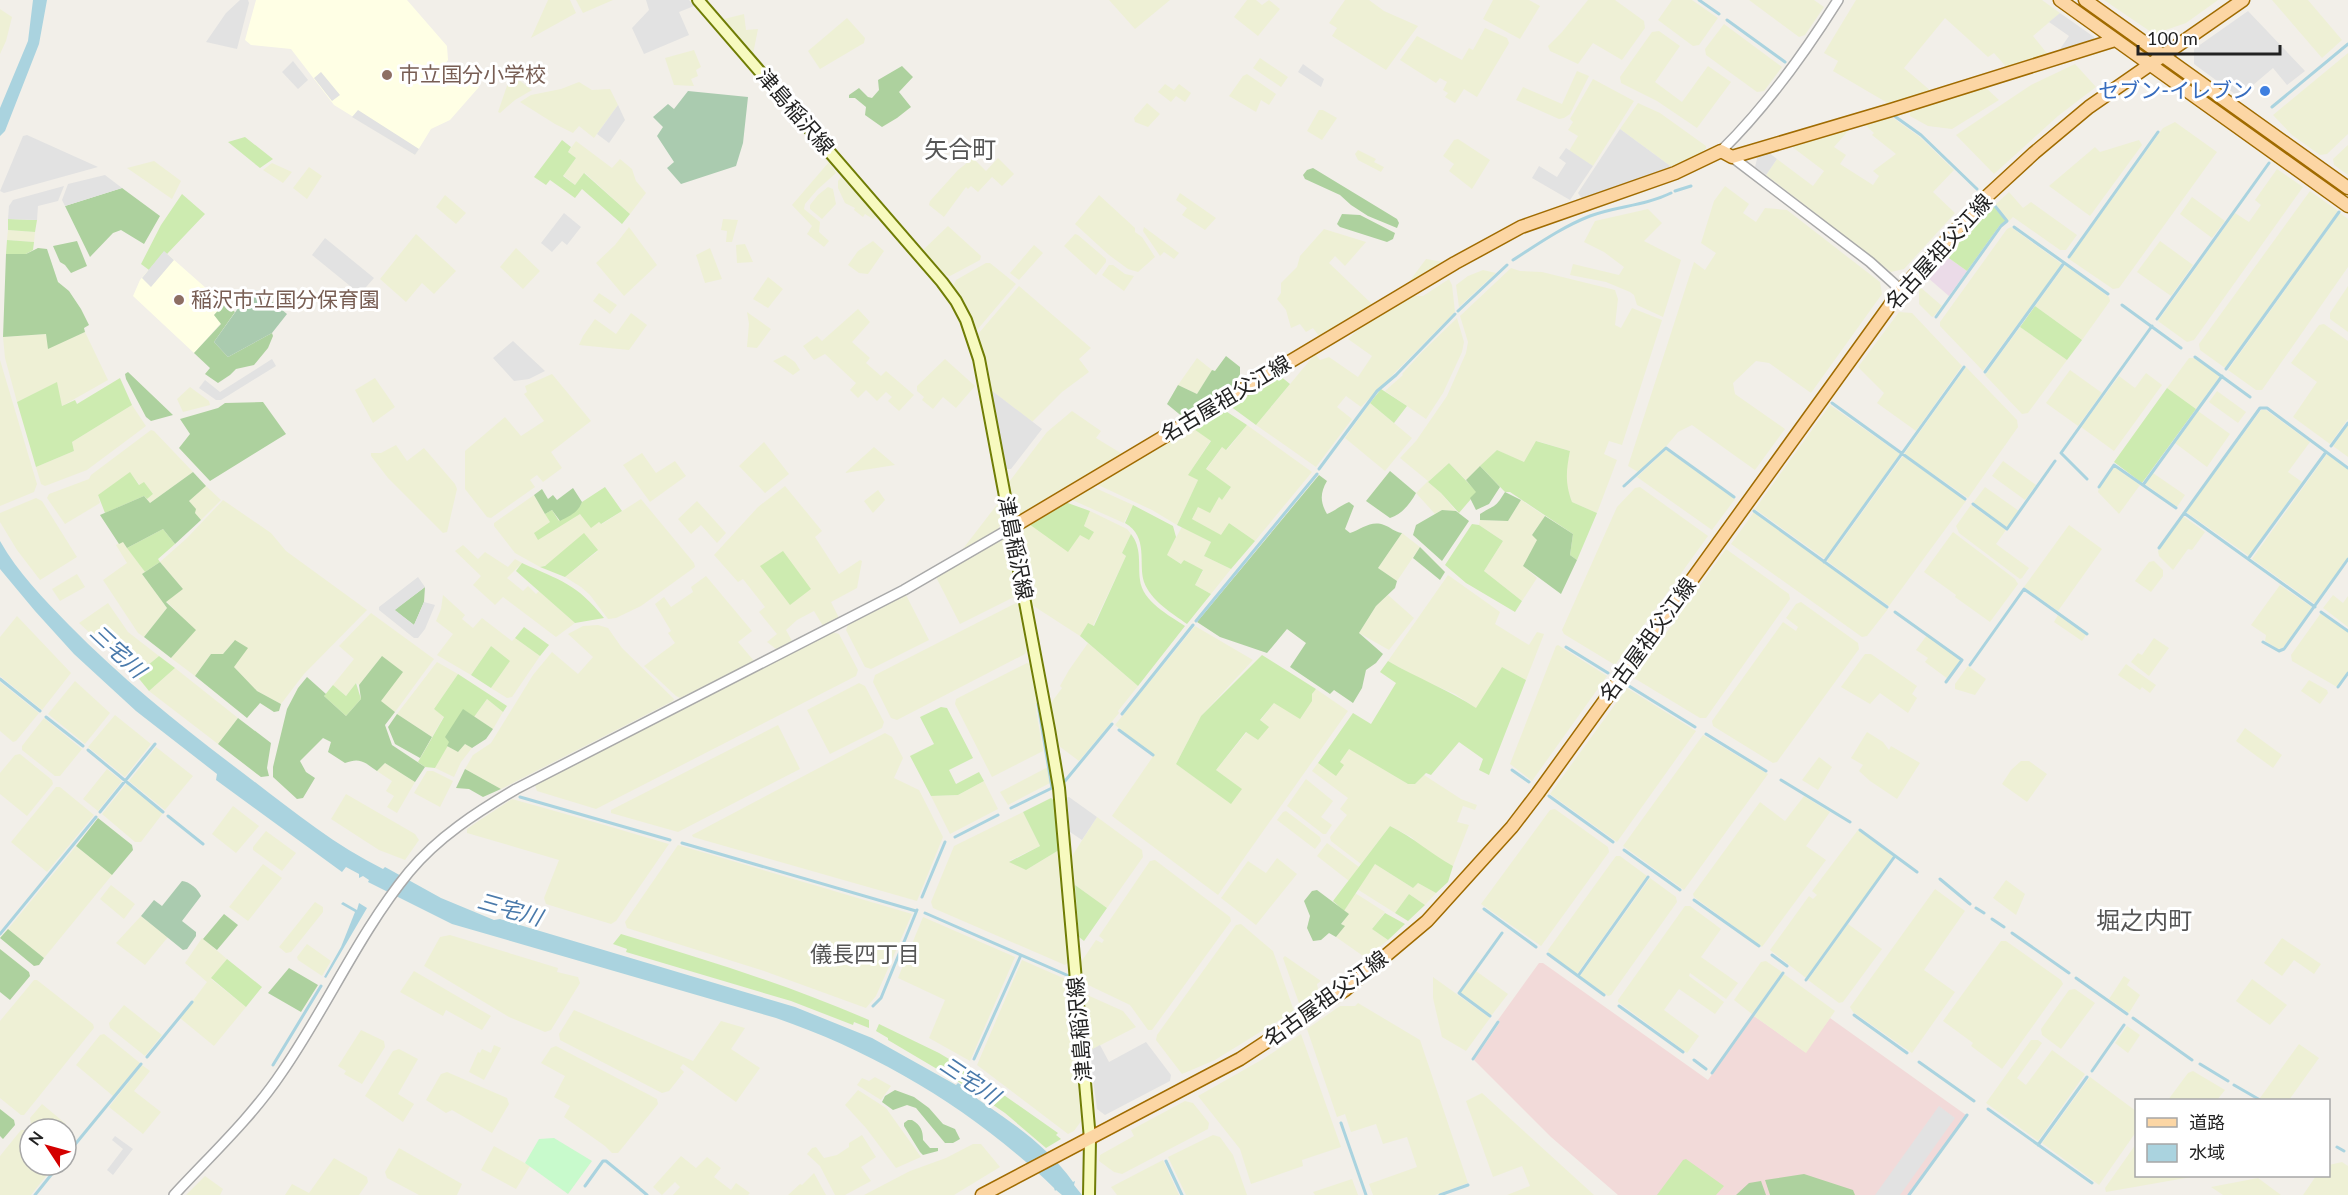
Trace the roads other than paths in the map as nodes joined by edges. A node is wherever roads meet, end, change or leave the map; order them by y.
1 (698, 0) edge
2 (1838, 0) edge
3 (2060, 0) edge
4 (2085, 0) edge
5 (2243, 0) edge
6 (2115, 40) junction
7 (2164, 56) junction
8 (2151, 65) junction
9 (1726, 154) junction
10 (2348, 188) edge
11 (2348, 206) edge
12 (1901, 290) junction
13 (1011, 528) junction
14 (1090, 1139) junction
15 (1090, 1192) edge
16 (174, 1195) edge
17 (982, 1195) edge

1 - 13 main road, 津島稲沢線
2 - 9 street
3 - 6 main road
4 - 7 main road
5 - 7 main road, 名古屋祖父江線
6 - 8 main road
6 - 9 main road, 名古屋祖父江線
7 - 8 main road, 名古屋祖父江線
7 - 10 main road
8 - 11 main road
8 - 12 main road, 名古屋祖父江線
9 - 12 street
9 - 13 main road, 名古屋祖父江線
12 - 14 main road, 名古屋祖父江線
13 - 14 main road, 津島稲沢線
13 - 16 street
14 - 15 main road, 津島稲沢線
14 - 17 main road, 名古屋祖父江線

